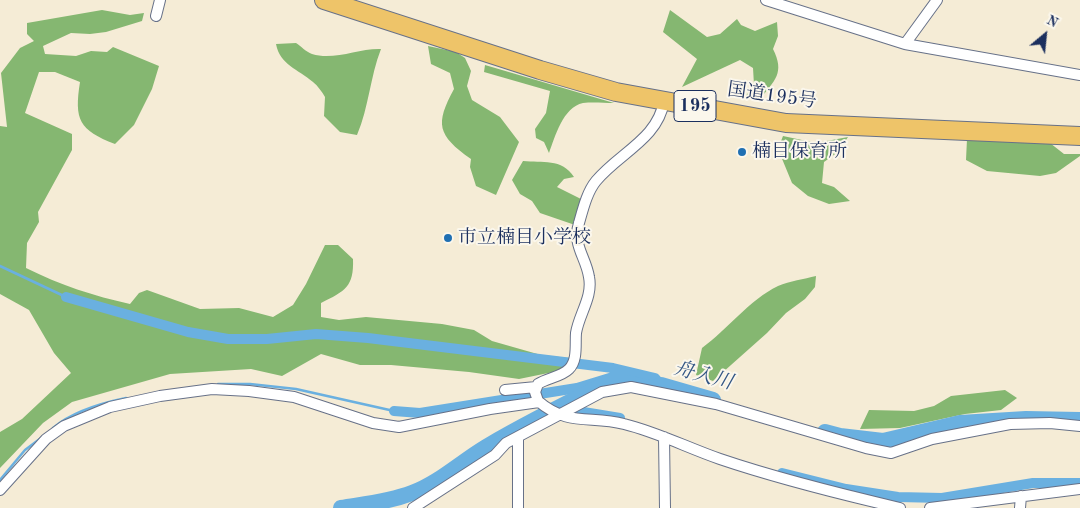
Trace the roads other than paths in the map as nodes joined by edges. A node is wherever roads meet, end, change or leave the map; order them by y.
1 (160, 0) edge
2 (324, 0) edge
3 (766, 0) edge
4 (937, 0) edge
5 (156, 16) dead end
6 (905, 44) junction
7 (1080, 75) edge
8 (664, 100) junction
9 (1080, 136) edge
10 (506, 390) dead end
11 (537, 396) junction
12 (555, 412) junction
13 (1080, 426) edge
14 (664, 437) junction
15 (518, 438) junction
16 (1080, 489) edge
17 (0, 490) edge
18 (1021, 496) junction
19 (413, 508) edge
20 (518, 508) edge
21 (665, 508) edge
22 (900, 508) edge
23 (930, 508) edge
24 (1020, 508) edge

1 - 5 street
2 - 8 highway, 国道195号 / 195
3 - 6 street
4 - 6 street
6 - 7 street
8 - 9 highway, 国道195号 / 195
8 - 11 street
10 - 11 street
11 - 12 street
11 - 17 street
12 - 13 street
12 - 14 street
12 - 15 street
14 - 21 street
14 - 22 street
15 - 19 street
15 - 20 street
16 - 18 street
18 - 23 street
18 - 24 street

